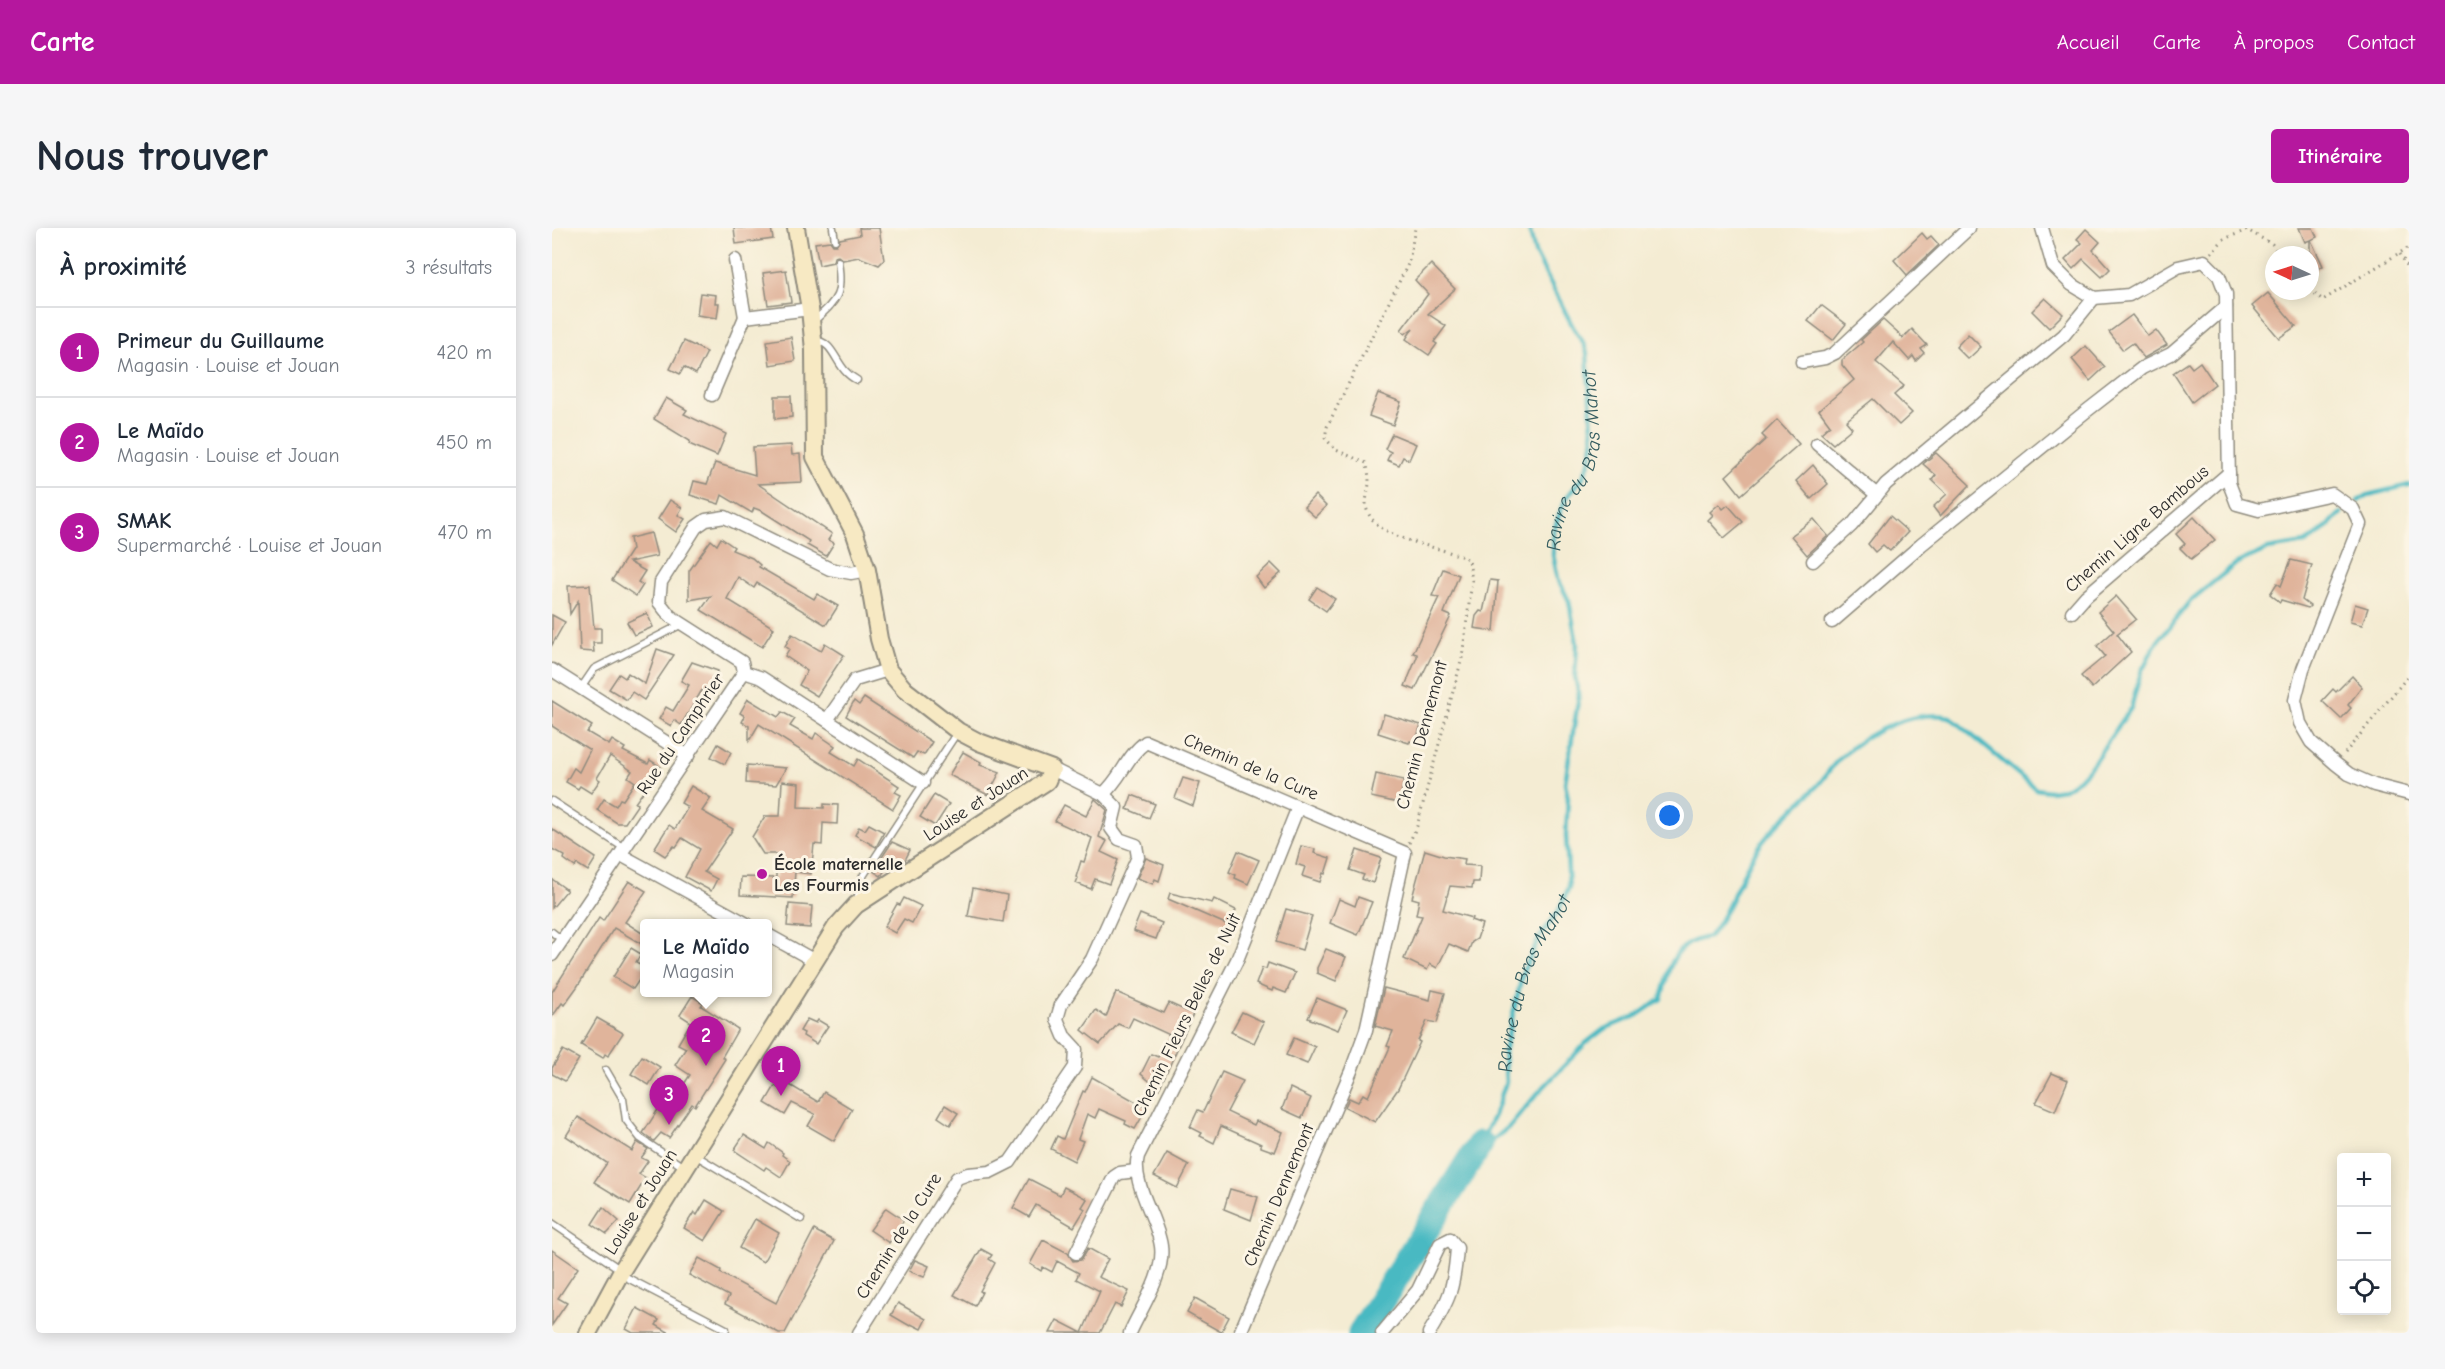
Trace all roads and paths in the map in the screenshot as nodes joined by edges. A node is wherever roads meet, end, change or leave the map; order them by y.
1 (796, 228) edge
2 (833, 228) edge
3 (1414, 228) edge
4 (1969, 228) edge
5 (2042, 228) edge
6 (835, 240) dead end
7 (2273, 246) edge
8 (2409, 247) edge
9 (2400, 254) junction
10 (735, 260) dead end
11 (838, 261) dead end
12 (2204, 261) junction
13 (2409, 269) edge
14 (2319, 297) edge
15 (2094, 298) junction
16 (2226, 307) junction
17 (745, 317) junction
18 (812, 324) junction
19 (1802, 362) dead end
20 (857, 380) dead end
21 (712, 395) dead end
22 (1817, 444) dead end
23 (2229, 473) junction
24 (1877, 495) junction
25 (1814, 561) dead end
26 (867, 570) junction
27 (2072, 612) dead end
28 (1832, 622) dead end
29 (683, 624) junction
30 (552, 670) edge
31 (888, 670) junction
32 (744, 672) junction
33 (2409, 675) edge
34 (580, 688) junction
35 (826, 720) junction
36 (958, 731) junction
37 (688, 756) junction
38 (2336, 764) junction
39 (1052, 769) junction
40 (923, 783) junction
41 (1103, 794) junction
42 (2409, 794) edge
43 (552, 801) edge
44 (1298, 807) junction
45 (623, 852) junction
46 (1405, 853) junction
47 (856, 905) junction
48 (738, 919) edge
49 (552, 932) edge
50 (772, 937) edge
51 (562, 940) junction
52 (552, 955) edge
53 (815, 961) junction
54 (606, 1070) dead end
55 (690, 1162) junction
56 (1136, 1171) junction
57 (801, 1219) dead end
58 (552, 1223) edge
59 (1076, 1252) dead end
60 (621, 1272) junction
61 (726, 1329) dead end
62 (588, 1333) edge
63 (860, 1333) edge
64 (1130, 1333) edge
65 (1240, 1333) edge
66 (1382, 1333) edge
67 (1429, 1333) edge

1 - 18 main road
2 - 6 lane
3 - 46 path, Chemin Dennemont
4 - 19 street
5 - 15 street
7 - 12 path
8 - 9 path
9 - 13 path
9 - 14 path
10 - 17 street
11 - 18 lane
12 - 15 street
12 - 16 street, Chemin Ligne Bambous
15 - 24 street
16 - 23 street, Chemin Ligne Bambous
16 - 28 street
17 - 18 street
17 - 21 street
18 - 20 lane
18 - 26 main road
22 - 24 street
23 - 27 street, Chemin Ligne Bambous
23 - 38 street, Chemin Ligne Bambous
24 - 25 street
26 - 29 street, Rue du Camphrier
26 - 31 main road
29 - 32 street, Rue du Camphrier
29 - 34 lane
30 - 34 street
31 - 35 street
31 - 36 main road
32 - 35 street
32 - 37 street, Rue du Camphrier
33 - 38 path
34 - 37 street
35 - 40 street
36 - 39 main road
36 - 40 lane
37 - 45 street, Rue du Camphrier
38 - 42 street, Chemin Ligne Bambous
39 - 41 street
39 - 47 main road, Louise et Jouan
40 - 47 lane
41 - 44 street, Chemin de la Cure
41 - 63 street, Chemin de la Cure
43 - 45 lane
44 - 46 street, Chemin de la Cure
44 - 56 street, Chemin Fleurs Belles de Nuit
45 - 48 street
45 - 51 street, Rue du Camphrier
46 - 65 street, Chemin Dennemont
47 - 53 main road, Louise et Jouan
49 - 51 lane
50 - 53 street
51 - 52 street, Rue du Camphrier
53 - 55 main road, Louise et Jouan
54 - 55 lane
55 - 57 lane
55 - 60 main road, Louise et Jouan
56 - 59 street
56 - 64 street
58 - 60 lane
60 - 61 lane
60 - 62 main road, Louise et Jouan
66 - 67 street

